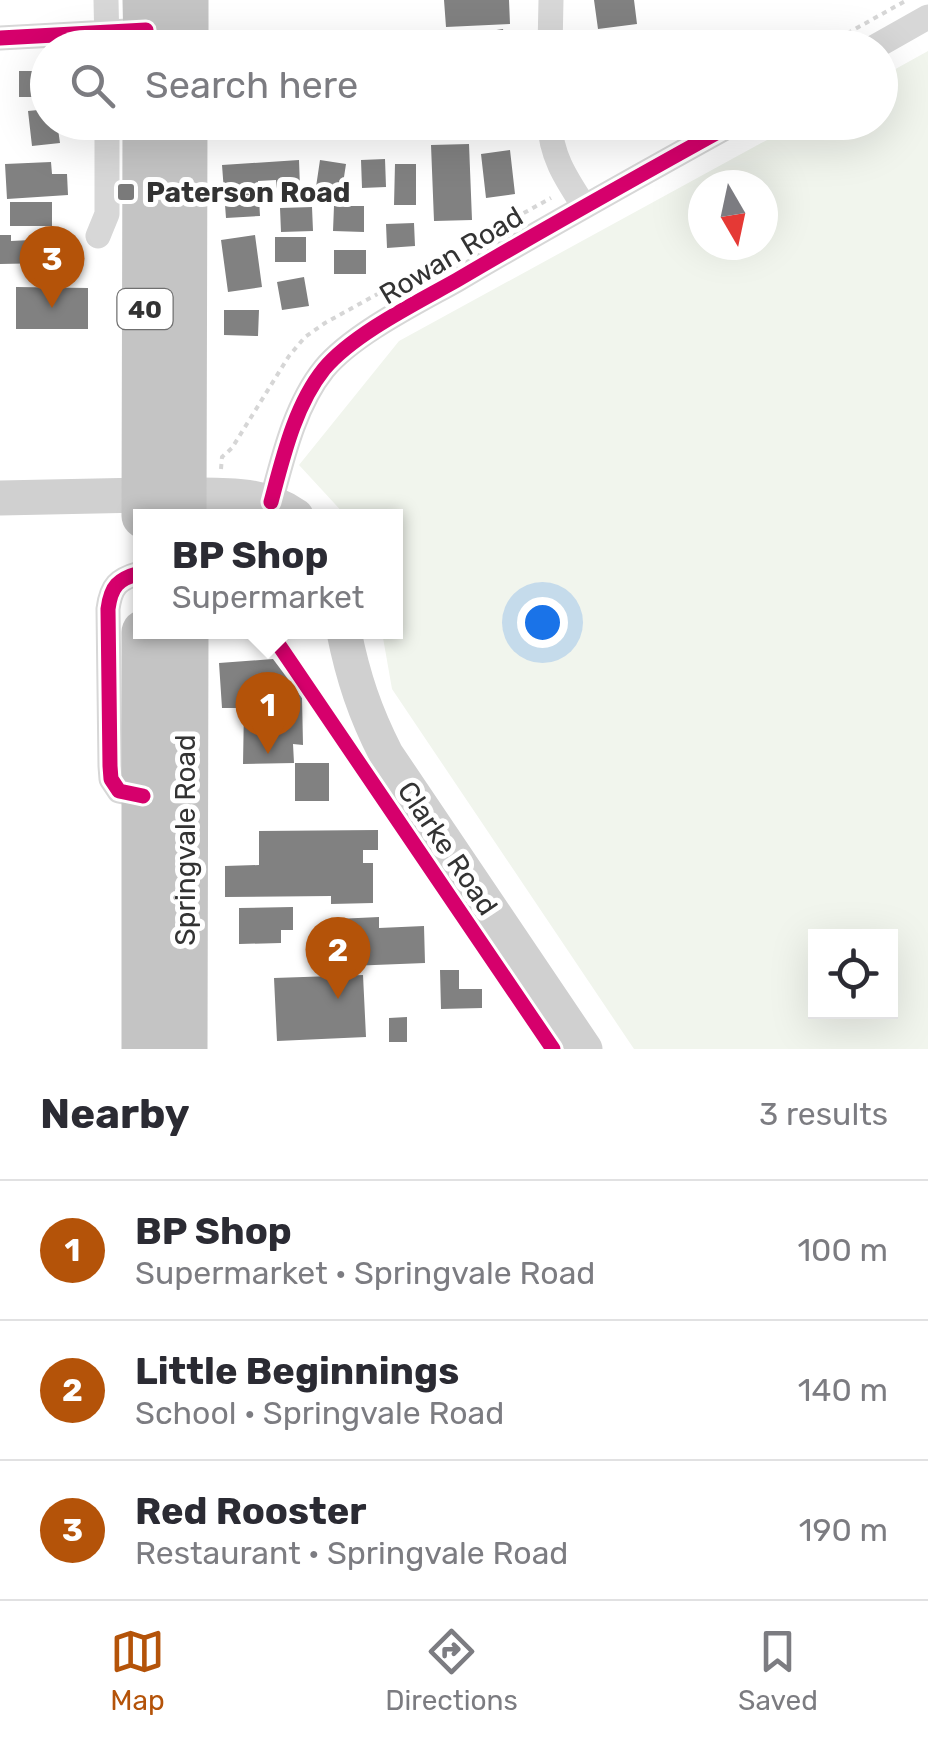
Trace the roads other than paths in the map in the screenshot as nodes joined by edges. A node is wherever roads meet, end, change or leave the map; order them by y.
1 (106, 0) edge
2 (186, 0) edge
3 (550, 0) edge
4 (928, 17) edge
5 (135, 30) edge
6 (145, 30) edge
7 (550, 30) edge
8 (898, 34) edge
9 (30, 37) edge
10 (0, 38) edge
11 (107, 140) edge
12 (146, 140) edge
13 (184, 140) edge
14 (552, 140) edge
15 (703, 140) edge
16 (584, 206) junction
17 (98, 236) dead end
18 (0, 498) edge
19 (164, 506) edge
20 (284, 509) edge
21 (133, 576) edge
22 (144, 639) edge
23 (186, 639) edge
24 (346, 639) edge
25 (143, 796) junction
26 (144, 1049) edge
27 (185, 1049) edge
28 (585, 1049) edge

1 - 5 street
2 - 6 highway
3 - 7 street
4 - 8 street
9 - 10 street
11 - 17 street
12 - 19 highway, 40
13 - 19 highway, 40
14 - 16 street
15 - 16 street, Rowan Road
16 - 20 street, Rowan Road
18 - 19 main road
19 - 20 main road
21 - 25 street, Springvale Road
22 - 25 highway, Springvale Road
23 - 27 highway, Springvale Road
24 - 28 main road, Clarke Road
25 - 26 highway, Springvale Road

